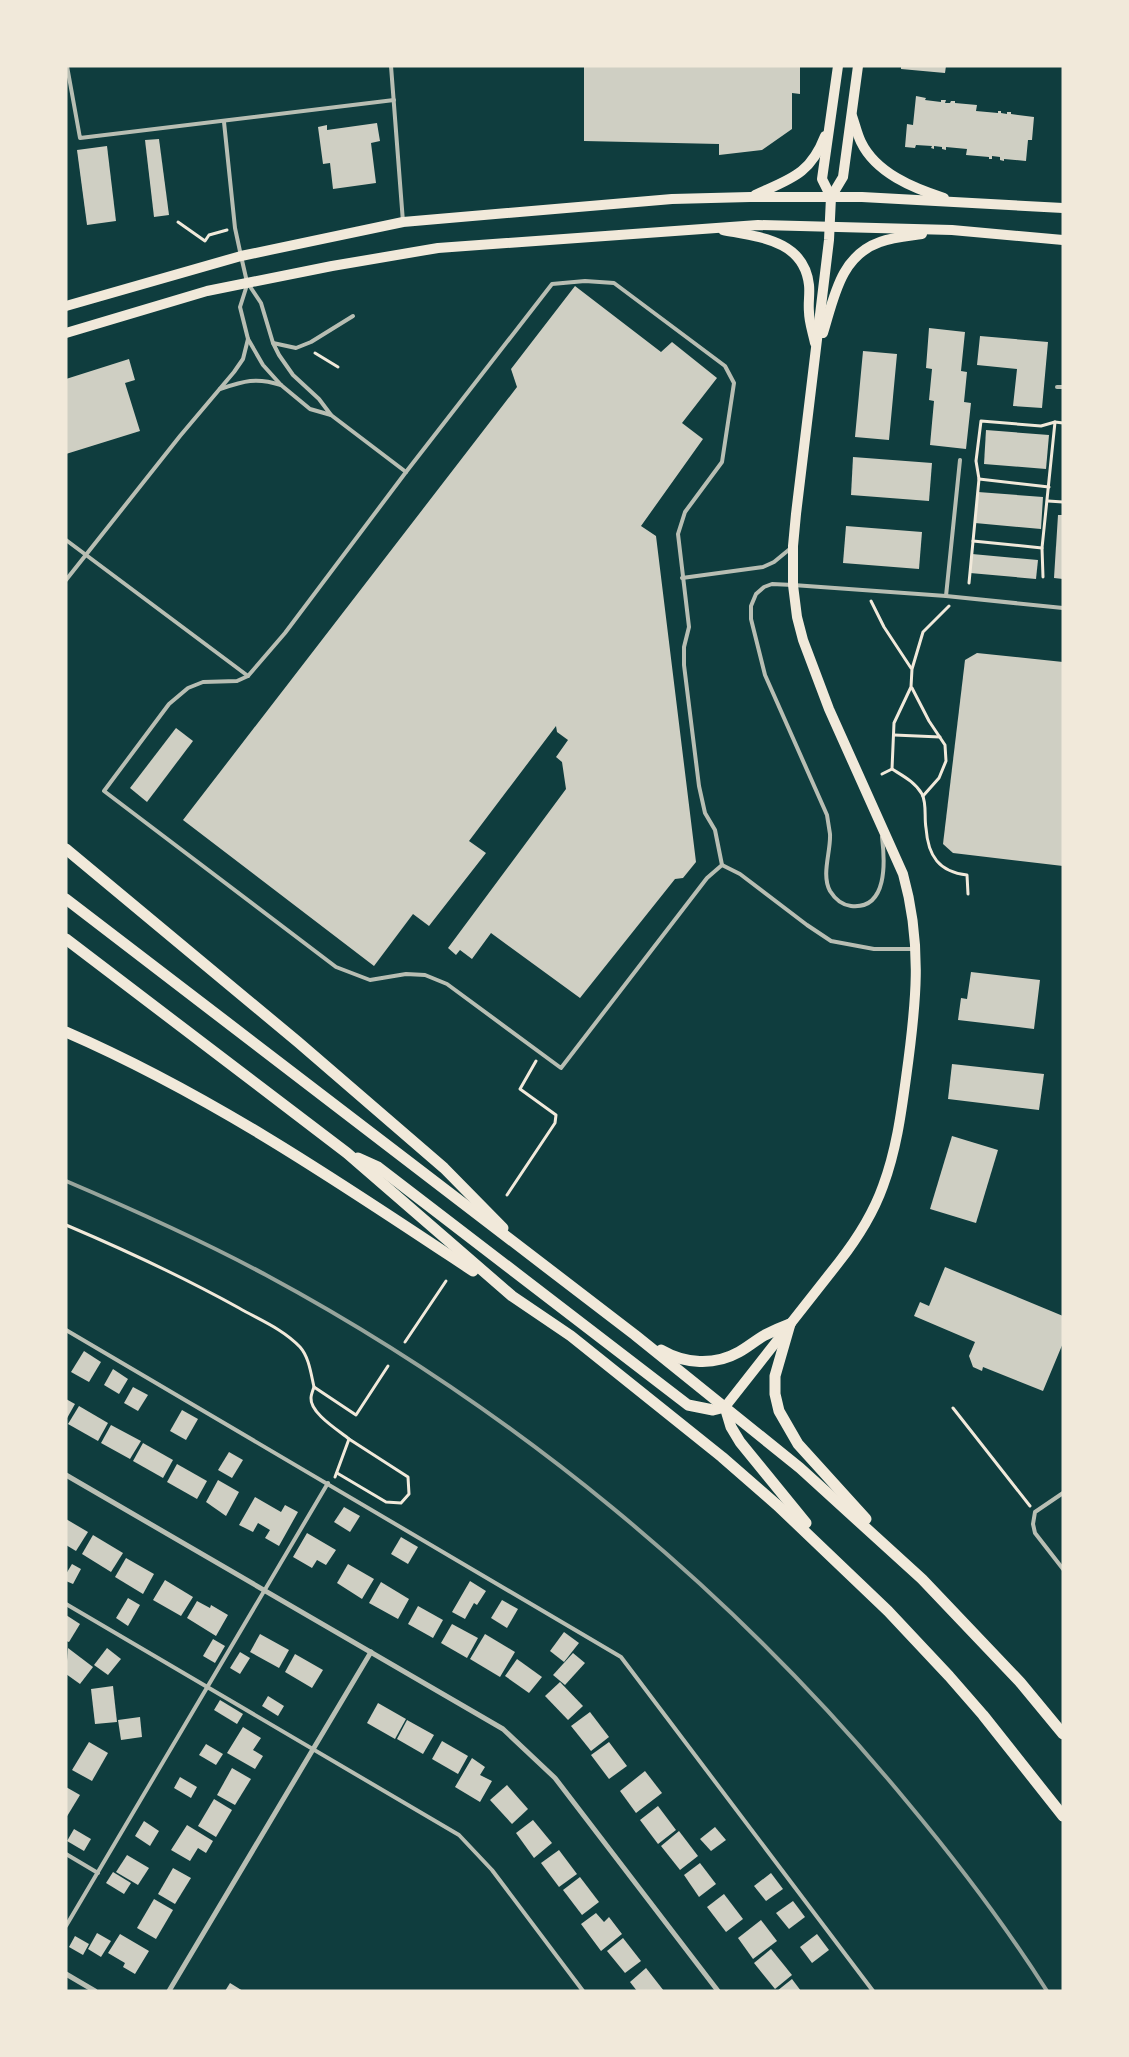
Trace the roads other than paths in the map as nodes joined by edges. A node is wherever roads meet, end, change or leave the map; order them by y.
1 (67, 66) edge
2 (390, 66) edge
3 (838, 66) edge
4 (858, 66) edge
5 (394, 100) junction
6 (73, 102) junction
7 (66, 103) edge
8 (852, 114) junction
9 (832, 116) junction
10 (224, 122) junction
11 (750, 197) junction
12 (831, 197) junction
13 (957, 202) junction
14 (1063, 208) edge
15 (403, 222) junction
16 (829, 226) junction
17 (707, 228) junction
18 (952, 230) junction
19 (1063, 240) edge
20 (241, 256) junction
21 (247, 282) junction
22 (66, 306) edge
23 (353, 316) dead end
24 (66, 333) edge
25 (248, 339) junction
26 (273, 343) junction
27 (816, 352) junction
28 (282, 385) junction
29 (1057, 387) dead end
30 (1063, 387) edge
31 (220, 389) junction
32 (331, 415) junction
33 (960, 460) dead end
34 (406, 472) junction
35 (66, 540) edge
36 (793, 546) junction
37 (85, 555) junction
38 (682, 578) junction
39 (66, 580) edge
40 (793, 584) junction
41 (946, 596) junction
42 (1063, 608) edge
43 (248, 676) junction
44 (880, 820) junction
45 (66, 849) edge
46 (722, 865) junction
47 (66, 899) edge
48 (66, 939) edge
49 (917, 949) junction
50 (66, 1032) edge
51 (346, 1153) junction
52 (534, 1260) junction
53 (512, 1296) junction
54 (790, 1324) junction
55 (66, 1330) edge
56 (635, 1335) junction
57 (725, 1406) junction
58 (66, 1475) edge
59 (328, 1483) junction
60 (1063, 1493) edge
61 (898, 1556) junction
62 (841, 1564) junction
63 (1063, 1569) edge
64 (265, 1591) junction
65 (66, 1604) edge
66 (371, 1652) junction
67 (207, 1688) junction
68 (1063, 1734) edge
69 (314, 1750) junction
70 (1063, 1816) edge
71 (66, 1854) edge
72 (98, 1872) junction
73 (66, 1926) edge
74 (66, 1974) edge
75 (94, 1991) edge
76 (169, 1991) edge
77 (583, 1991) edge
78 (718, 1991) edge
79 (873, 1991) edge

1 - 6 lane
2 - 5 lane
3 - 9 main road
4 - 8 main road
5 - 10 lane
5 - 15 lane
6 - 7 lane
6 - 10 lane
8 - 12 main road
8 - 13 main road
9 - 11 main road
9 - 12 main road
10 - 20 lane
11 - 12 main road
11 - 15 main road
12 - 13 main road
12 - 16 main road
13 - 14 main road
15 - 20 main road
16 - 17 main road
16 - 18 main road
16 - 27 main road
17 - 21 main road
17 - 27 main road
18 - 19 main road
18 - 27 main road
20 - 21 lane
20 - 22 main road
21 - 24 main road
21 - 25 lane
21 - 26 lane
23 - 26 lane
25 - 28 lane
25 - 31 lane
26 - 32 lane
27 - 36 main road
28 - 31 lane
28 - 32 lane
29 - 30 lane
31 - 37 lane
32 - 34 lane
33 - 41 lane
34 - 38 lane
34 - 43 lane
35 - 37 lane
36 - 38 lane
36 - 40 main road
37 - 39 lane
37 - 43 lane
38 - 46 lane
40 - 41 lane
40 - 44 main road
40 - 44 lane
41 - 42 lane
43 - 46 lane
44 - 49 main road
45 - 52 highway
46 - 49 lane
47 - 52 highway
48 - 51 highway
49 - 54 main road
50 - 53 highway
51 - 53 highway
51 - 57 highway
52 - 56 highway
53 - 62 highway
54 - 56 highway
54 - 57 main road
54 - 61 highway
55 - 59 lane
56 - 57 highway
57 - 61 highway
57 - 62 highway
58 - 64 street
59 - 64 lane
59 - 79 lane
60 - 63 lane
61 - 68 highway
62 - 70 highway
64 - 66 street
64 - 67 lane
65 - 67 lane
66 - 69 street
66 - 78 street
67 - 69 lane
67 - 72 lane
69 - 76 street
69 - 77 lane
71 - 72 lane
72 - 73 lane
74 - 75 street

